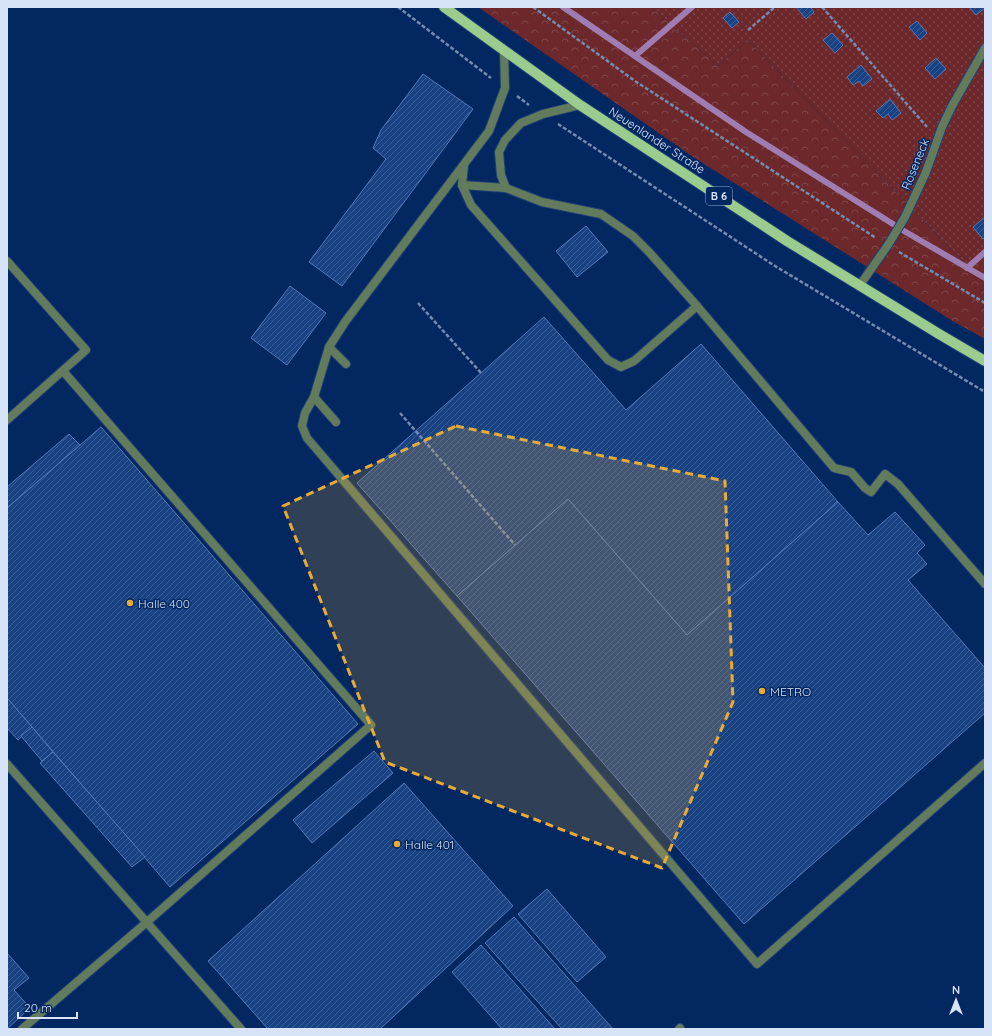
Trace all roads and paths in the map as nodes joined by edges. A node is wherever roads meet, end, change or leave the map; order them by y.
1 (398, 7) edge
2 (444, 7) edge
3 (533, 7) edge
4 (775, 7) edge
5 (822, 7) edge
6 (748, 30) dead end
7 (985, 48) edge
8 (504, 50) junction
9 (505, 88) junction
10 (580, 105) junction
11 (543, 114) junction
12 (938, 139) junction
13 (464, 164) junction
14 (462, 186) junction
15 (506, 188) junction
16 (888, 245) junction
17 (7, 261) edge
18 (860, 286) junction
19 (418, 303) dead end
20 (985, 303) edge
21 (697, 306) junction
22 (329, 347) junction
23 (985, 360) edge
24 (346, 364) dead end
25 (63, 371) junction
26 (482, 374) dead end
27 (985, 392) edge
28 (314, 397) junction
29 (400, 412) dead end
30 (7, 420) edge
31 (336, 422) dead end
32 (515, 545) dead end
33 (985, 584) edge
34 (985, 763) edge
35 (7, 764) edge
36 (147, 922) junction
37 (22, 1029) edge
38 (241, 1029) edge

1 - 9 path
2 - 8 main road, Neuenlander Straße / B 6
3 - 16 path
4 - 6 path
5 - 12 path
7 - 12 lane, Roseneck
8 - 9 lane
8 - 10 main road, Neuenlander Straße / B 6
9 - 11 path
9 - 13 lane
10 - 11 lane
10 - 18 main road, Neuenlander Straße / B 6
11 - 15 lane
11 - 27 path
12 - 16 lane, Roseneck
13 - 14 lane
13 - 22 lane
14 - 15 lane
14 - 21 lane
15 - 21 lane
16 - 18 lane, Roseneck
16 - 20 path
17 - 25 lane
18 - 23 main road, Neuenlander Straße / B 6
19 - 26 path
21 - 33 lane
22 - 24 lane
22 - 28 lane
25 - 30 lane
25 - 36 lane
28 - 31 lane
28 - 34 lane
29 - 32 path
35 - 36 lane
36 - 37 lane
36 - 38 lane

